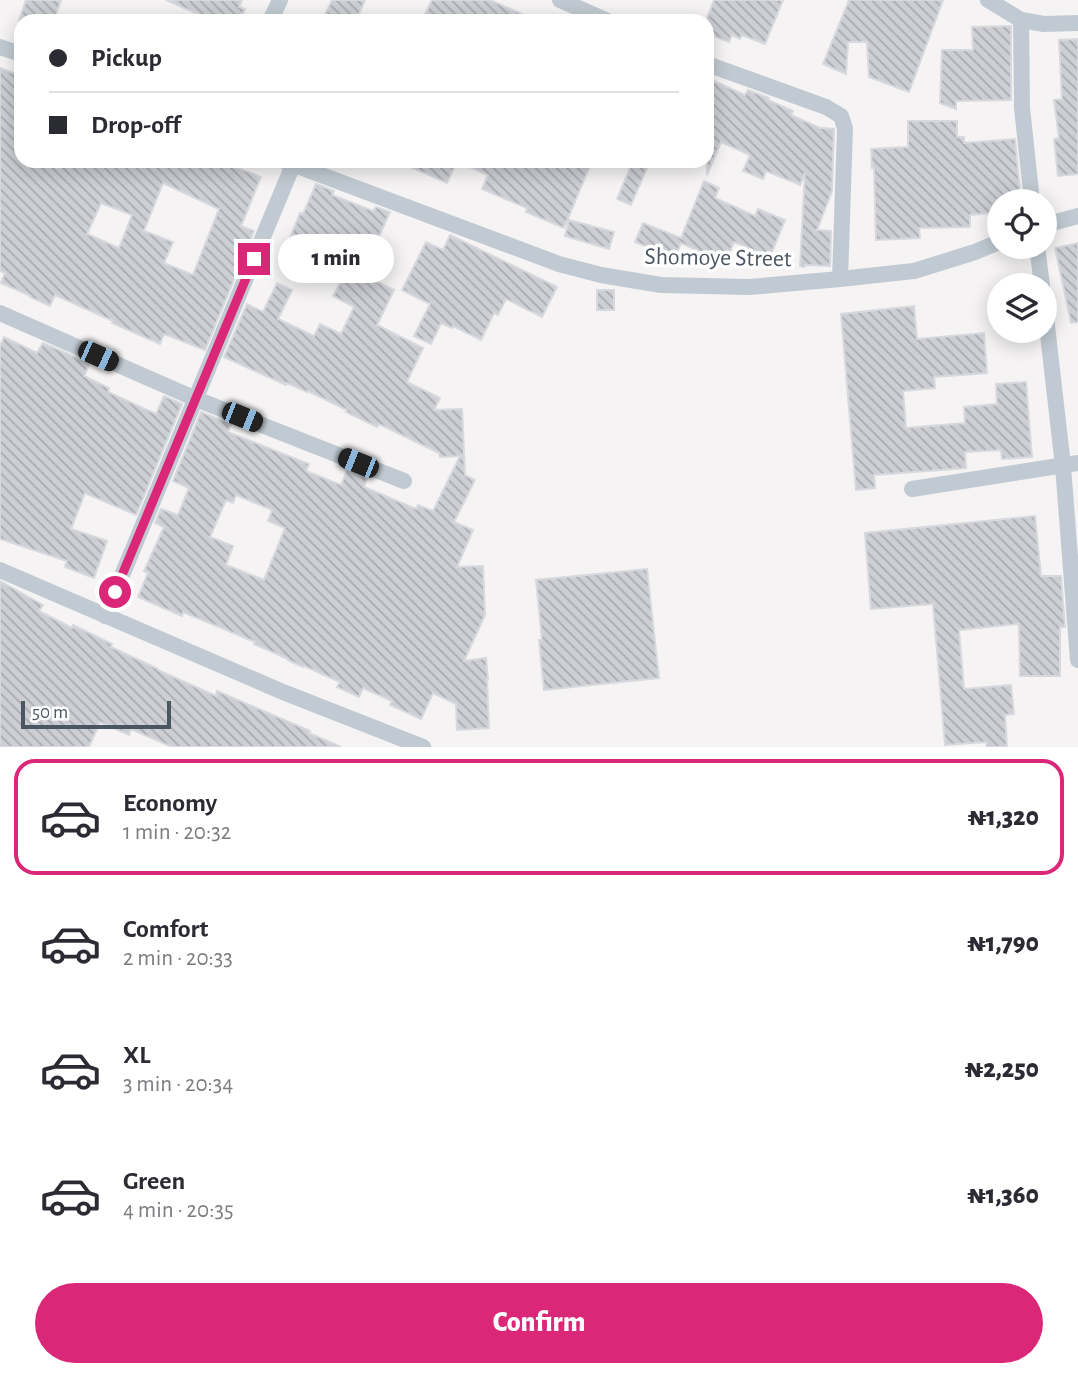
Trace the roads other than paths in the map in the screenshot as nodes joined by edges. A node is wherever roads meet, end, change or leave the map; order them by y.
1 (560, 0) edge
2 (988, 0) edge
3 (592, 14) edge
4 (1021, 20) junction
5 (1078, 23) edge
6 (714, 67) edge
7 (286, 168) edge
8 (301, 168) edge
9 (1031, 189) edge
10 (1078, 216) edge
11 (1057, 222) edge
12 (987, 247) edge
13 (840, 279) junction
14 (0, 313) edge
15 (1051, 343) edge
16 (196, 399) junction
17 (1071, 465) edge
18 (404, 481) dead end
19 (912, 489) dead end
20 (0, 570) edge
21 (105, 616) junction
22 (1078, 660) edge
23 (423, 747) edge

1 - 3 street
2 - 4 street
4 - 5 street
4 - 9 street
6 - 13 street
7 - 16 street
8 - 13 street, Shomoye Street
10 - 11 street
12 - 13 street, Shomoye Street
14 - 16 street
15 - 17 street
16 - 18 street
16 - 21 street
17 - 19 street
17 - 22 street
20 - 21 street
21 - 23 street

